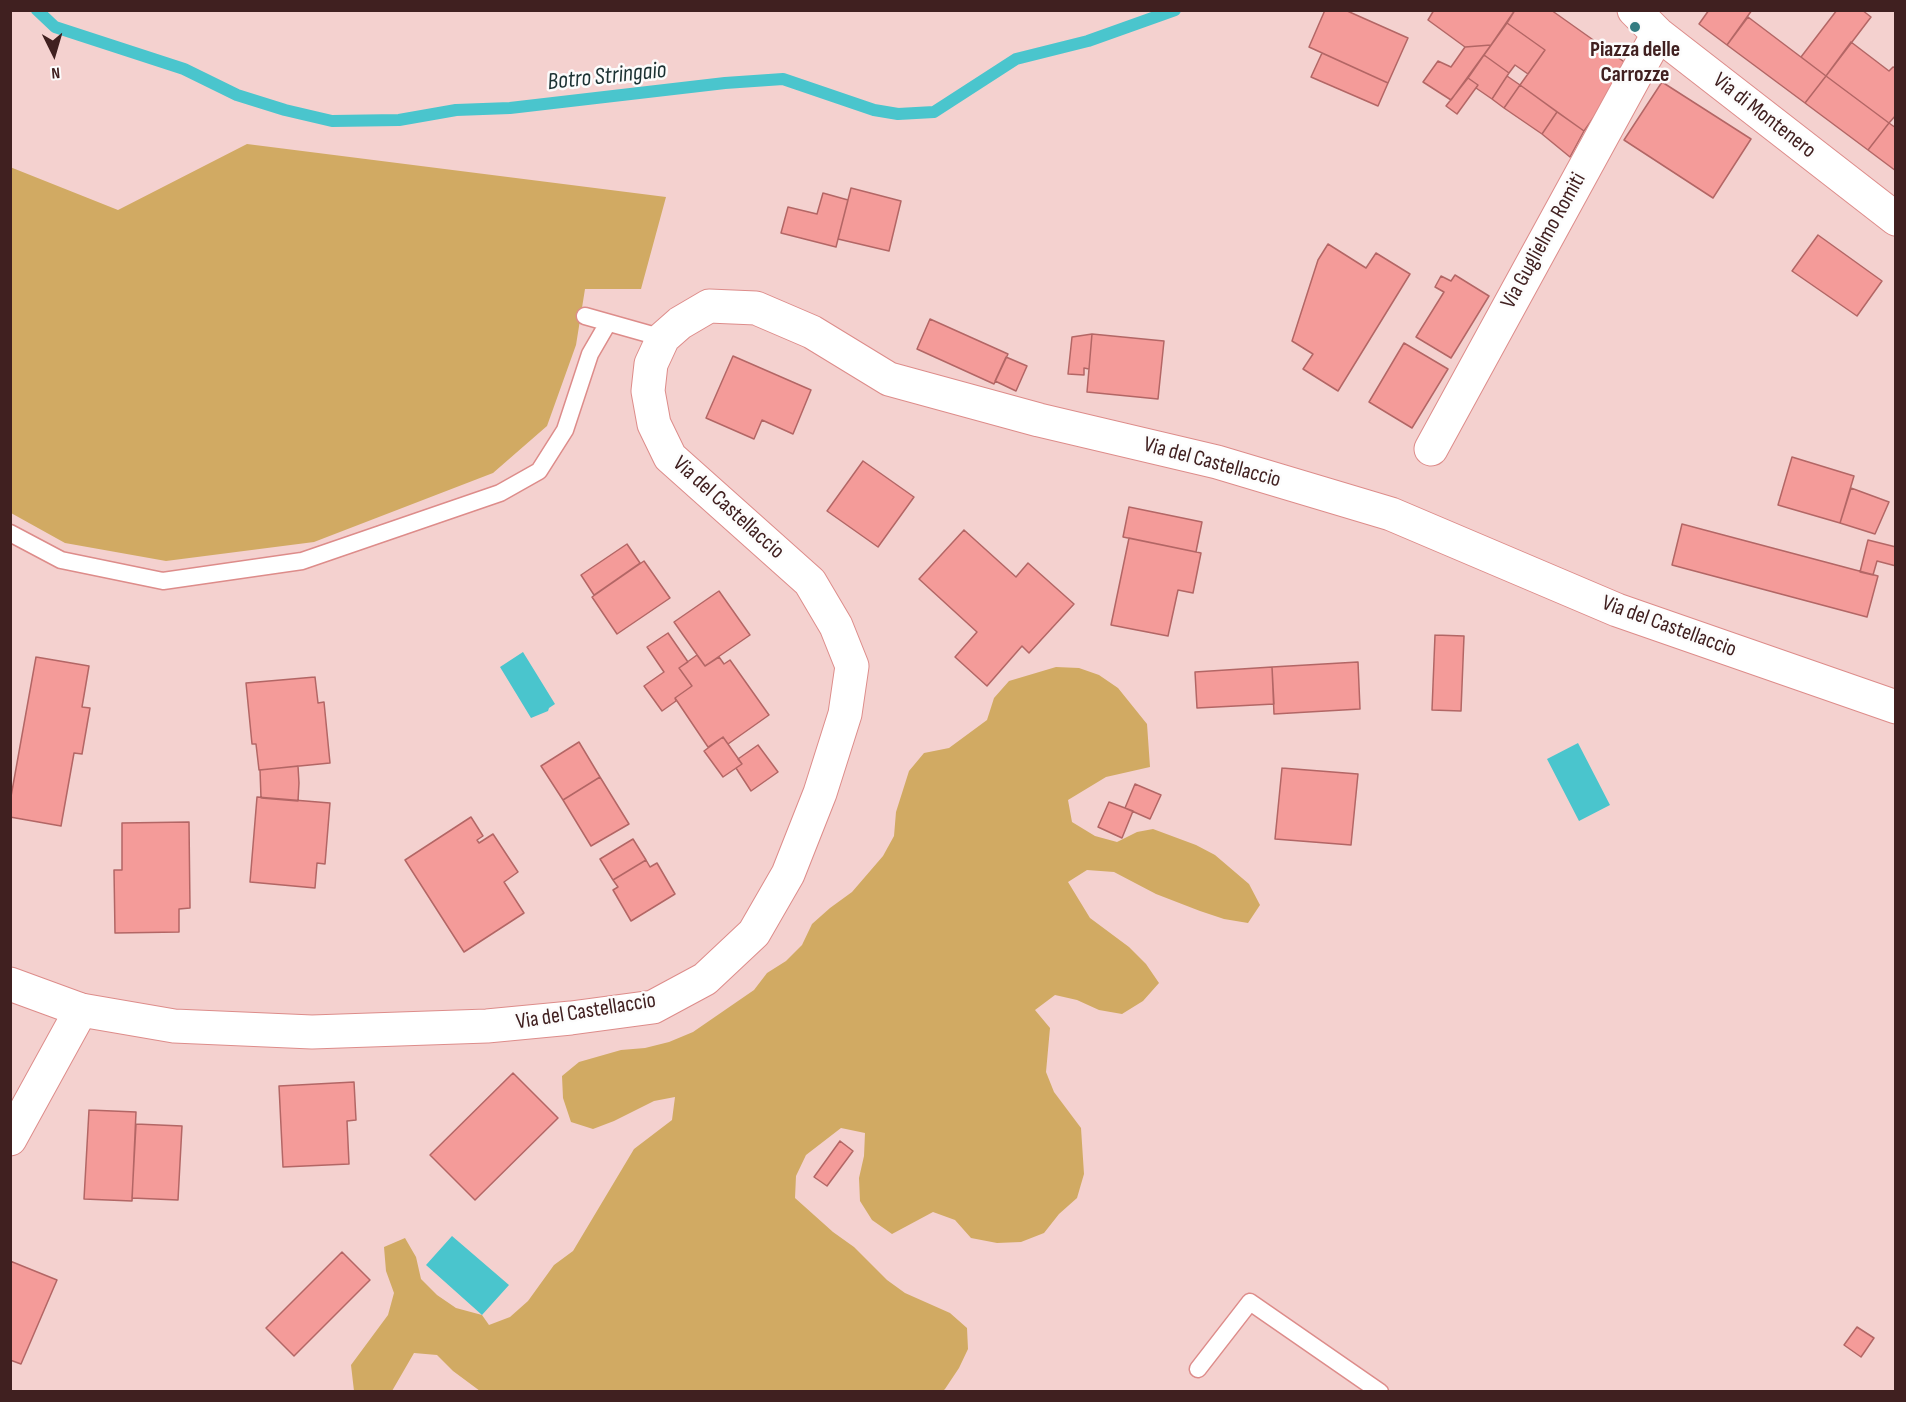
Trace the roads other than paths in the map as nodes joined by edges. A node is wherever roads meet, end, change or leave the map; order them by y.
1 (1634, 10) edge
2 (1658, 34) junction
3 (1896, 219) edge
4 (585, 316) dead end
5 (608, 323) junction
6 (663, 338) junction
7 (1431, 449) dead end
8 (10, 532) edge
9 (1896, 707) edge
10 (10, 984) edge
11 (81, 1010) junction
12 (10, 1139) edge
13 (1198, 1369) dead end
14 (1380, 1392) edge

1 - 2 street, Via di Montenero
2 - 3 street, Via di Montenero
2 - 7 street, Via Guglielmo Romiti
4 - 5 lane
5 - 6 lane
5 - 8 lane
6 - 9 street, Via del Castellaccio
6 - 11 street, Via del Castellaccio
10 - 11 street, Via del Castellaccio
11 - 12 street
13 - 14 lane

